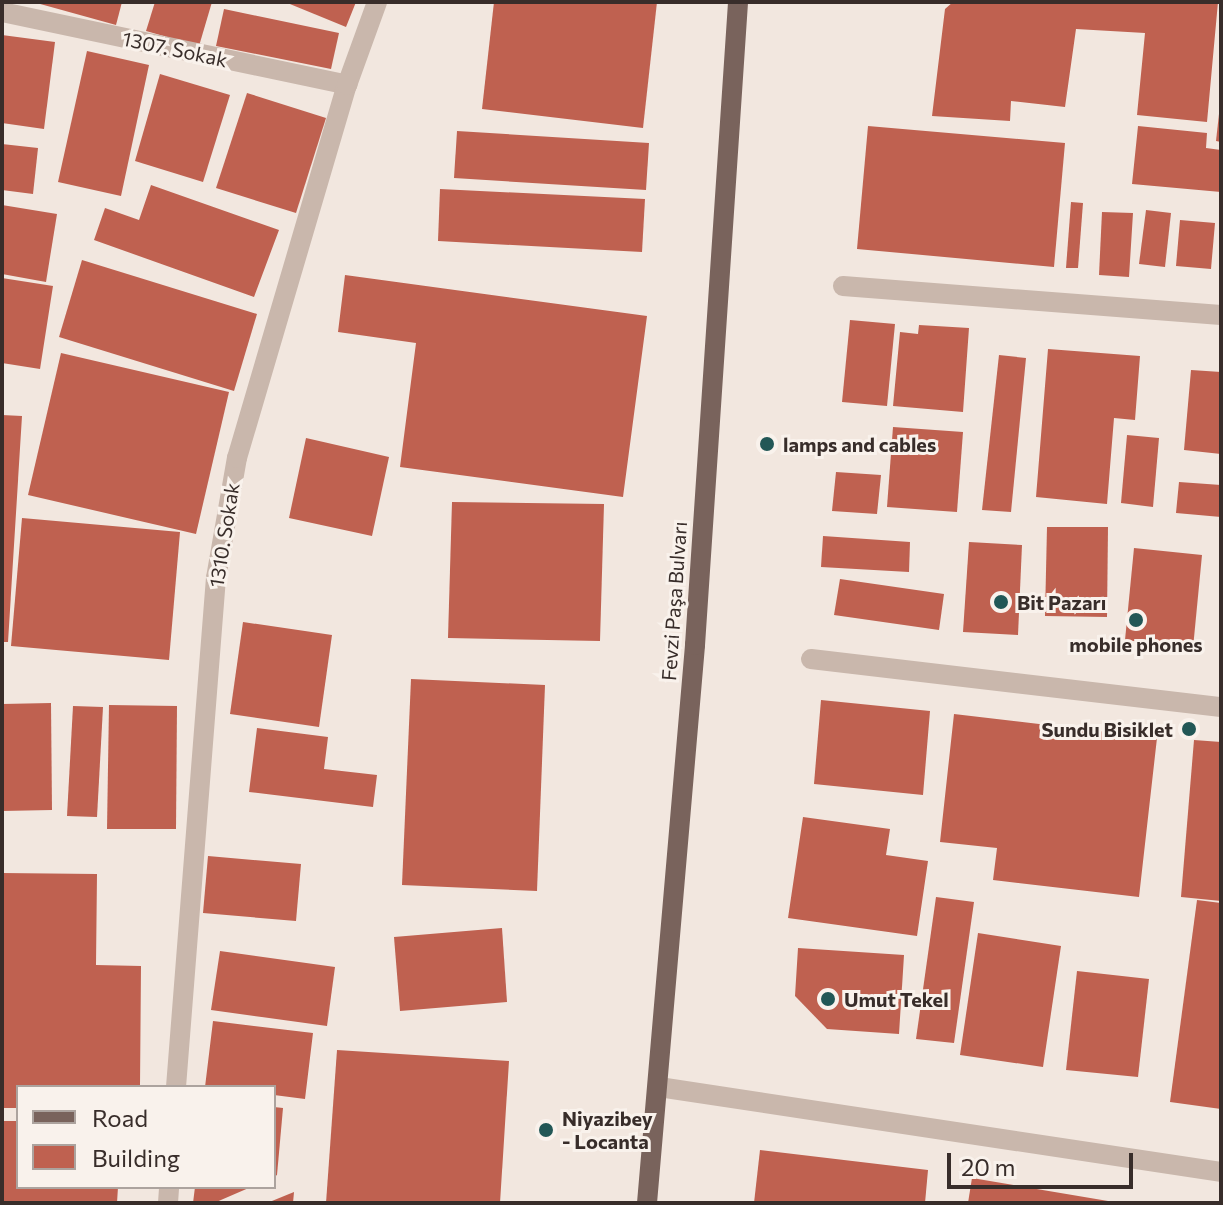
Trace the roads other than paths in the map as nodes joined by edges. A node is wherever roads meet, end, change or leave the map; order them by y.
1 (377, 2) edge
2 (738, 2) edge
3 (2, 12) edge
4 (347, 85) junction
5 (843, 286) dead end
6 (1221, 315) edge
7 (811, 659) dead end
8 (1221, 707) edge
9 (176, 1085) edge
10 (659, 1087) junction
11 (1221, 1172) edge
12 (647, 1203) edge

1 - 4 street, 1310. Sokak
2 - 10 main road, Fevzi Paşa Bulvarı
3 - 4 street, 1307. Sokak
4 - 9 street, 1310. Sokak
5 - 6 street
7 - 8 street
10 - 11 street
10 - 12 main road, Fevzi Paşa Bulvarı

